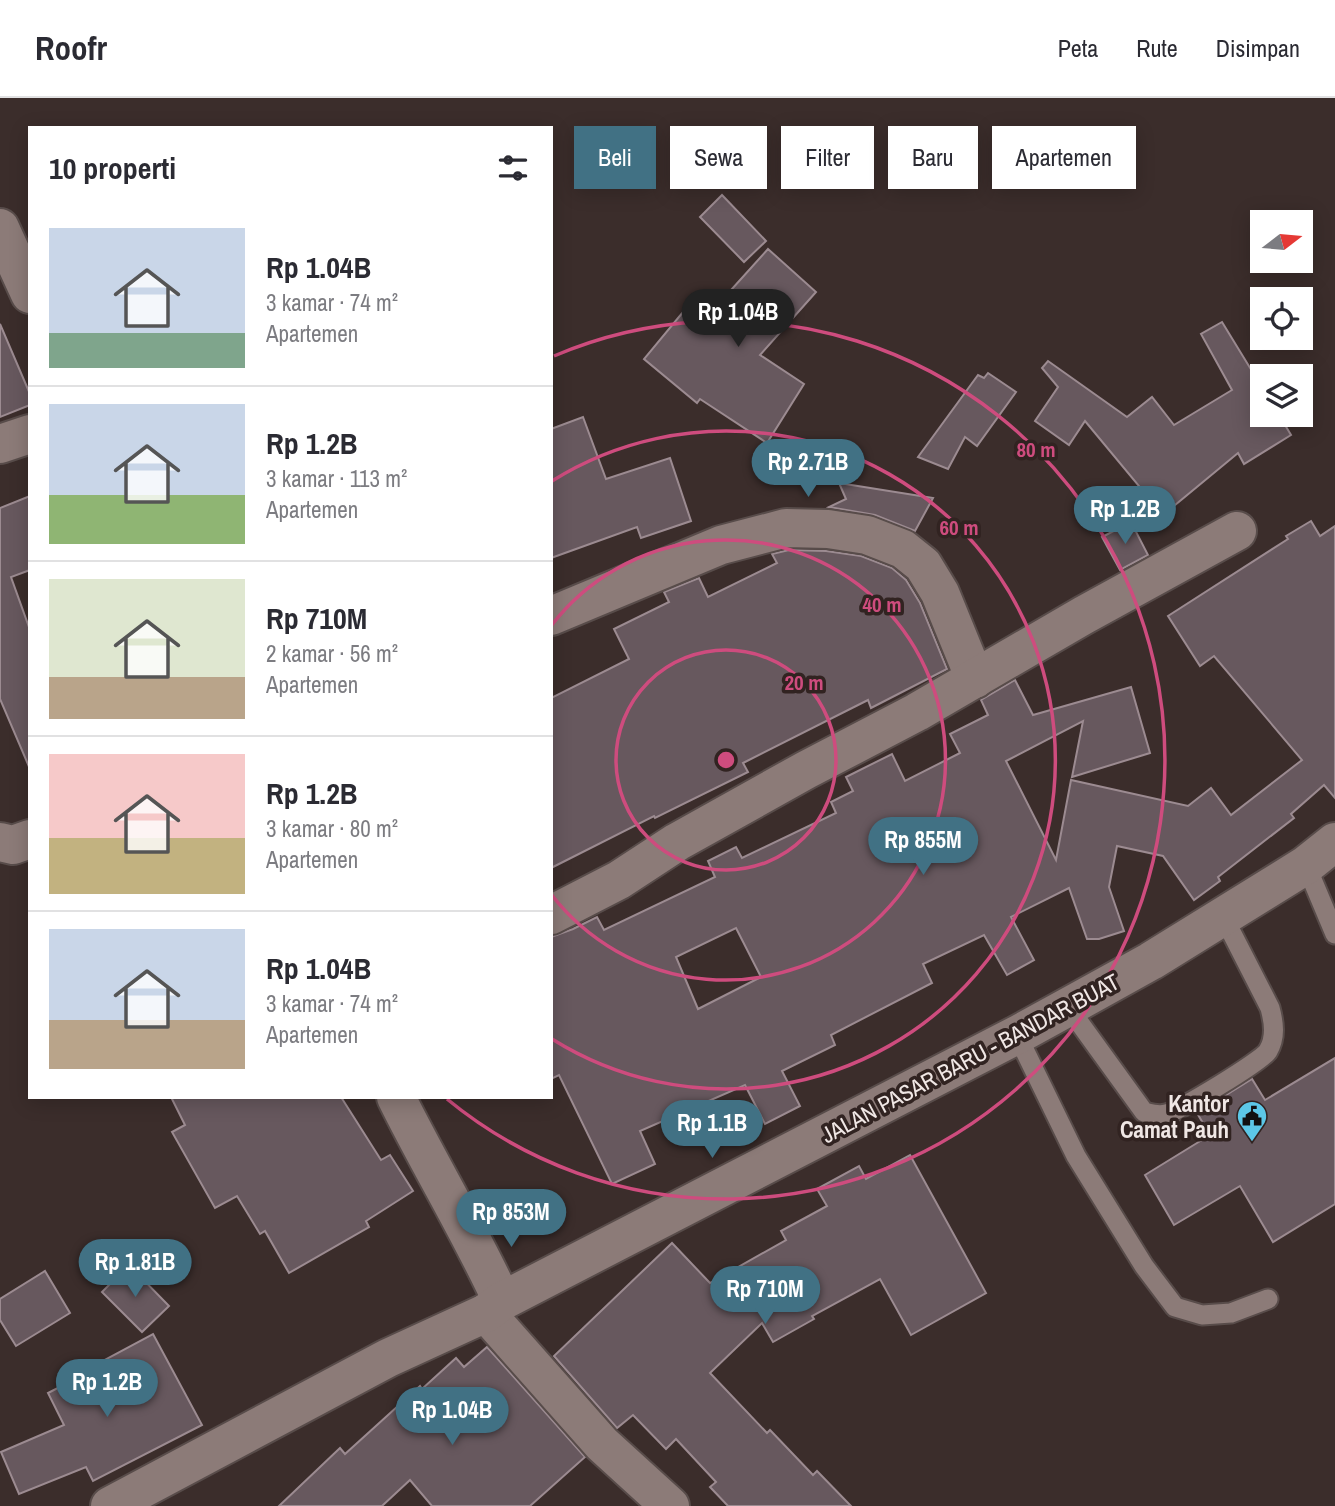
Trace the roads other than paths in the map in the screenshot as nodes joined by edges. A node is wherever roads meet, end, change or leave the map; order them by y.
1 (0, 228) edge
2 (28, 290) edge
3 (28, 435) edge
4 (0, 444) edge
5 (1237, 531) dead end
6 (553, 615) edge
7 (975, 679) junction
8 (28, 840) edge
9 (0, 842) edge
10 (1335, 842) edge
11 (1306, 865) junction
12 (553, 914) edge
13 (1223, 916) junction
14 (1335, 934) edge
15 (1068, 1007) junction
16 (1017, 1035) junction
17 (397, 1099) edge
18 (1268, 1299) dead end
19 (494, 1307) junction
20 (110, 1506) edge
21 (670, 1506) edge

1 - 2 street
3 - 4 street
5 - 7 street
6 - 7 street
7 - 12 street
8 - 9 street
10 - 11 street, JALAN PASAR BARU - BANDAR BUAT
11 - 13 street, JALAN PASAR BARU - BANDAR BUAT
11 - 14 lane
13 - 15 street, JALAN PASAR BARU - BANDAR BUAT
13 - 15 lane
15 - 16 street, JALAN PASAR BARU - BANDAR BUAT
16 - 18 lane
16 - 19 street, JALAN PASAR BARU - BANDAR BUAT
17 - 19 street
19 - 20 street, JALAN PASAR BARU - BANDAR BUAT
19 - 21 street

